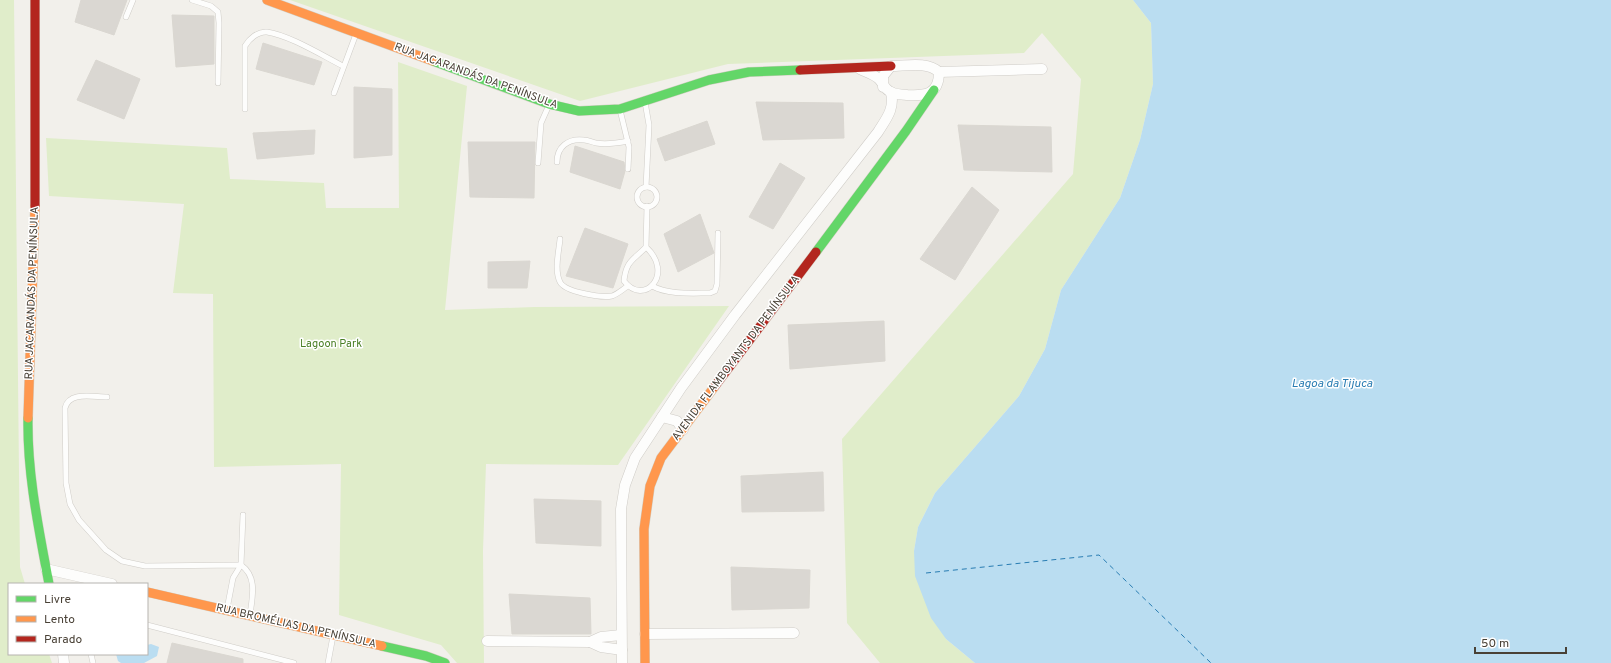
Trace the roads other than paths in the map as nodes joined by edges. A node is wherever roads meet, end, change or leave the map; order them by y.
1 (36, 0) edge
2 (133, 0) edge
3 (192, 0) edge
4 (267, 0) edge
5 (126, 17) dead end
6 (357, 33) junction
7 (343, 66) junction
8 (890, 66) junction
9 (856, 68) junction
10 (1042, 69) dead end
11 (939, 72) junction
12 (218, 83) dead end
13 (887, 90) junction
14 (934, 90) junction
15 (334, 93) dead end
16 (645, 102) junction
17 (549, 104) junction
18 (245, 109) dead end
19 (620, 109) junction
20 (628, 141) junction
21 (557, 162) dead end
22 (538, 164) dead end
23 (628, 169) dead end
24 (646, 187) junction
25 (647, 206) junction
26 (718, 233) dead end
27 (560, 239) dead end
28 (646, 247) junction
29 (628, 286) junction
30 (652, 286) junction
31 (107, 397) dead end
32 (662, 417) junction
33 (684, 430) junction
34 (243, 515) dead end
35 (241, 565) junction
36 (46, 569) junction
37 (49, 583) edge
38 (108, 583) edge
39 (148, 592) edge
40 (226, 610) junction
41 (250, 616) junction
42 (148, 625) edge
43 (794, 633) dead end
44 (644, 634) junction
45 (333, 635) junction
46 (621, 635) junction
47 (487, 641) dead end
48 (590, 642) junction
49 (622, 650) junction
50 (294, 663) edge
51 (328, 663) edge
52 (445, 663) edge
53 (622, 663) edge
54 (645, 663) edge

1 - 36 street, RUA JACARANDÁS DA PENÍNSULA
2 - 5 lane
3 - 12 lane
4 - 6 street, RUA JACARANDÁS DA PENÍNSULA
6 - 7 lane
6 - 17 street, RUA JACARANDÁS DA PENÍNSULA
7 - 15 lane
7 - 18 lane
8 - 9 street, RUA JACARANDÁS DA PENÍNSULA
8 - 11 street, RUA JACARANDÁS DA PENÍNSULA
8 - 13 street
9 - 13 street, RUA JACARANDÁS DA PENÍNSULA
9 - 16 street, RUA JACARANDÁS DA PENÍNSULA
10 - 11 street, RUA JACARANDÁS DA PENÍNSULA
11 - 14 street
13 - 14 street
13 - 32 street, AVENIDA FLAMBOYANTS DA PENÍNSULA
14 - 33 street, AVENIDA FLAMBOYANTS DA PENÍNSULA
16 - 19 street, RUA JACARANDÁS DA PENÍNSULA
16 - 24 lane
17 - 19 street, RUA JACARANDÁS DA PENÍNSULA
17 - 22 lane
19 - 20 lane
20 - 21 lane
20 - 23 lane
24 - 25 lane
24 - 25 lane
25 - 28 lane
26 - 30 lane
27 - 29 lane
28 - 29 lane
28 - 30 lane
29 - 30 lane
31 - 35 lane
32 - 33 street
32 - 46 street, AVENIDA FLAMBOYANTS DA PENÍNSULA
33 - 44 street, AVENIDA FLAMBOYANTS DA PENÍNSULA
34 - 35 lane
35 - 40 lane
35 - 41 lane
36 - 37 street, RUA JACARANDÁS DA PENÍNSULA
36 - 38 street
39 - 40 street, RUA BROMÉLIAS DA PENÍNSULA
40 - 41 street, RUA BROMÉLIAS DA PENÍNSULA
41 - 45 street, RUA BROMÉLIAS DA PENÍNSULA
42 - 50 lane
43 - 44 street
44 - 54 street, AVENIDA FLAMBOYANTS DA PENÍNSULA
45 - 51 lane
45 - 52 street, RUA BROMÉLIAS DA PENÍNSULA
46 - 48 street
46 - 49 street, AVENIDA FLAMBOYANTS DA PENÍNSULA
47 - 48 street
48 - 49 street
49 - 53 street, AVENIDA FLAMBOYANTS DA PENÍNSULA

